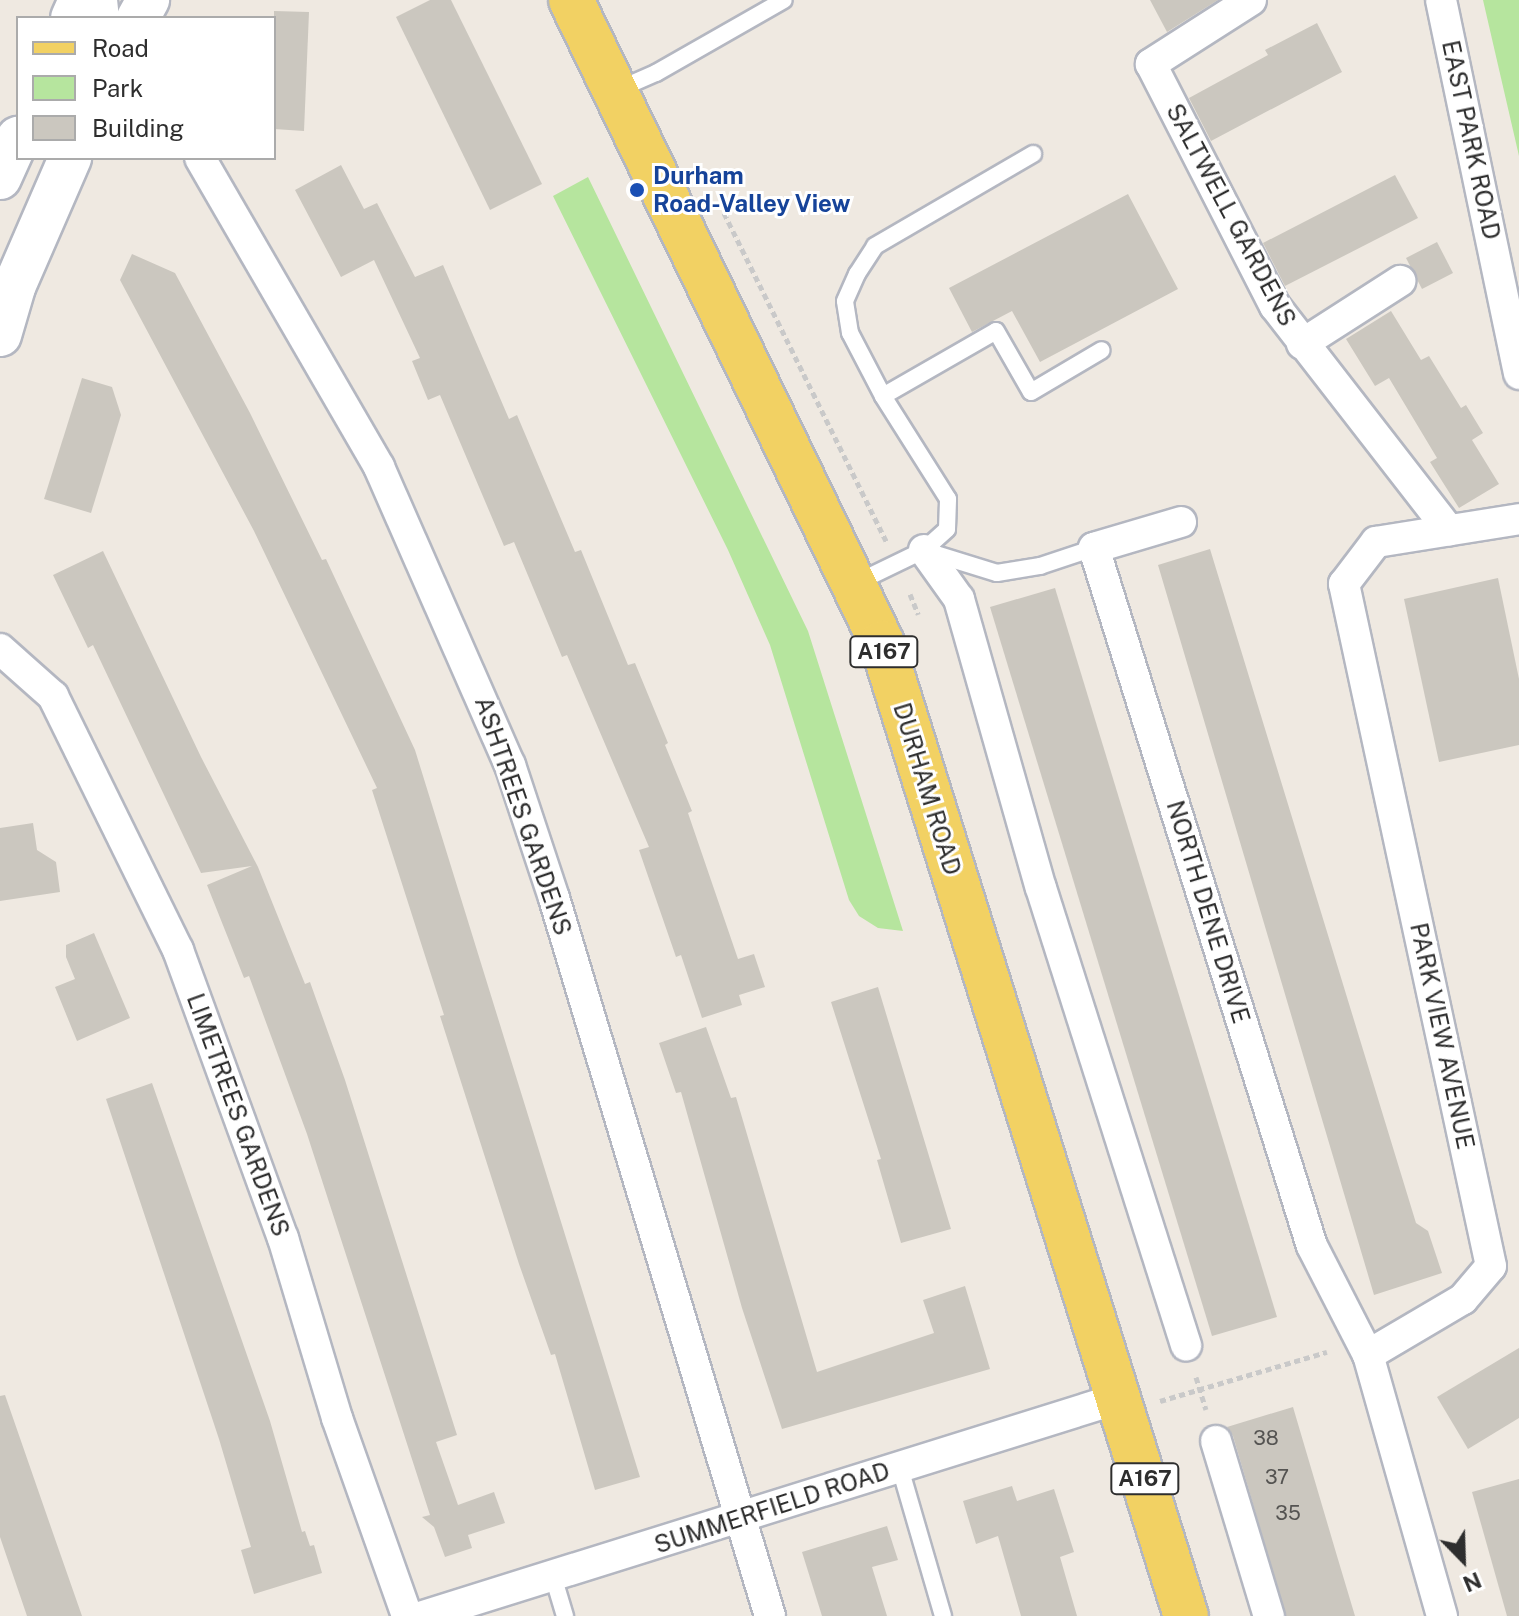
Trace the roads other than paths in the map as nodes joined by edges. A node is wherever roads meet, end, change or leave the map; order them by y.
1 (571, 0) edge
2 (784, 0) edge
3 (1441, 0) edge
4 (1245, 1) edge
5 (615, 91) junction
6 (16, 142) edge
7 (1033, 154) dead end
8 (69, 160) edge
9 (201, 160) edge
10 (0, 178) edge
11 (1400, 281) dead end
12 (0, 335) edge
13 (1302, 344) junction
14 (1102, 350) dead end
15 (1519, 374) edge
16 (883, 396) junction
17 (1519, 519) edge
18 (1181, 522) dead end
19 (1449, 530) junction
20 (1094, 548) junction
21 (924, 550) junction
22 (853, 584) junction
23 (0, 649) edge
24 (1186, 1346) dead end
25 (1364, 1349) junction
26 (1120, 1398) junction
27 (1216, 1441) dead end
28 (900, 1468) junction
29 (743, 1518) junction
30 (553, 1576) junction
31 (407, 1616) edge
32 (423, 1616) edge
33 (565, 1616) edge
34 (770, 1616) edge
35 (943, 1616) edge
36 (1186, 1616) edge
37 (1269, 1616) edge
38 (1442, 1616) edge

1 - 5 main road, DURHAM ROAD / A167
2 - 5 lane
3 - 15 street, EAST PARK ROAD
4 - 13 street, SALTWELL GARDENS
5 - 22 main road, DURHAM ROAD / A167
6 - 10 street
7 - 16 lane
8 - 12 street
9 - 29 street, ASHTREES GARDENS
11 - 13 street
13 - 19 street, SALTWELL GARDENS
14 - 16 lane
16 - 21 lane
17 - 19 street, PARK VIEW AVENUE
18 - 20 street
19 - 25 street, PARK VIEW AVENUE
20 - 21 lane
20 - 25 street, NORTH DENE DRIVE
21 - 22 lane
21 - 24 street
22 - 26 main road, DURHAM ROAD / A167
23 - 31 street, LIMETREES GARDENS
25 - 38 street
26 - 28 street, SUMMERFIELD ROAD
26 - 36 main road, DURHAM ROAD / A167
27 - 37 street
28 - 29 street, SUMMERFIELD ROAD
28 - 35 lane
29 - 30 street, SUMMERFIELD ROAD
29 - 34 street, ASHTREES GARDENS
30 - 32 street, SUMMERFIELD ROAD
30 - 33 lane

